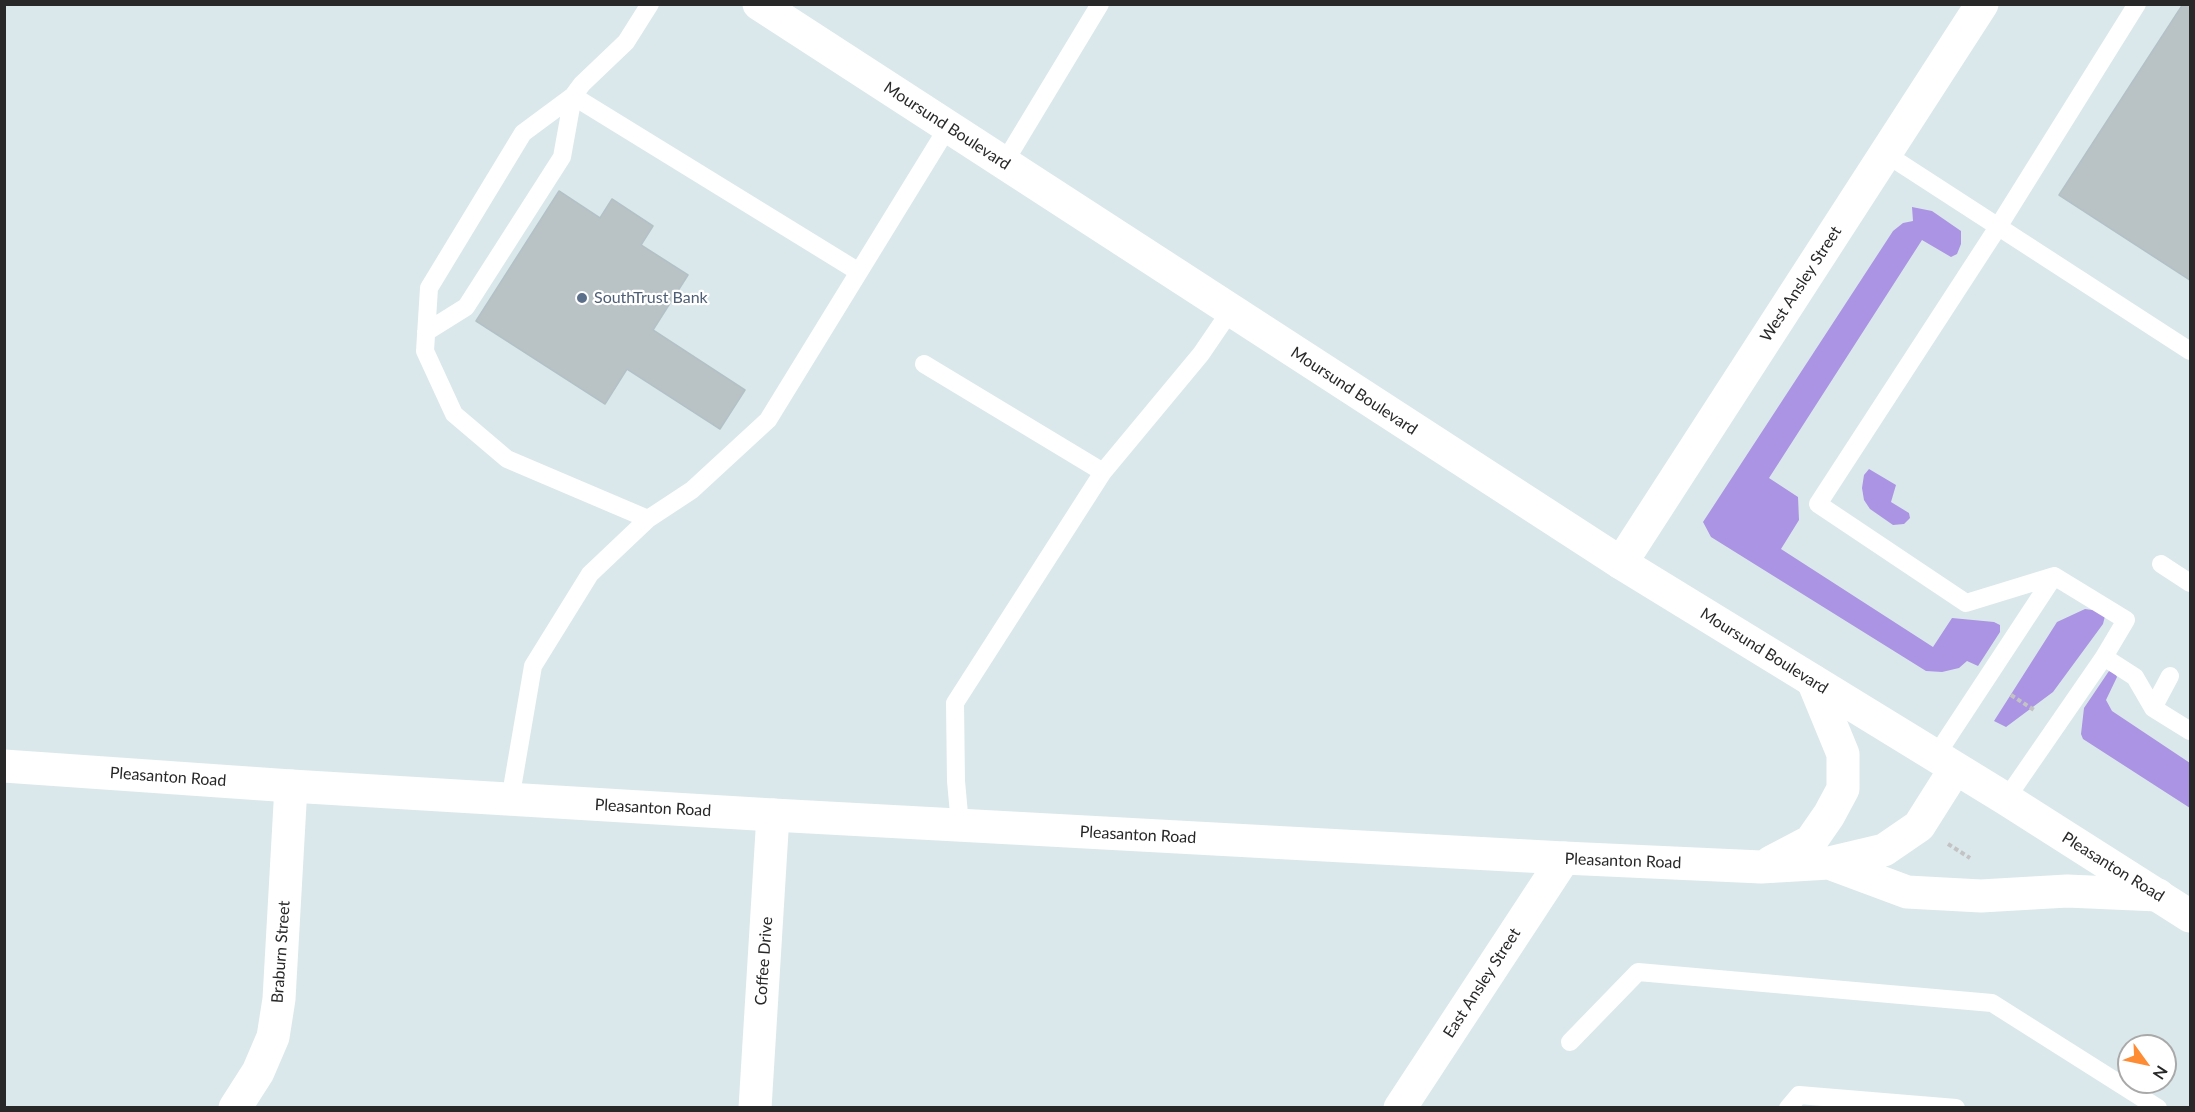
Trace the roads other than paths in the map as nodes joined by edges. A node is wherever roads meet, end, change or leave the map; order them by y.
1 (650, 4) edge
2 (1100, 4) edge
3 (1982, 4) edge
4 (2137, 4) edge
5 (762, 5) edge
6 (573, 96) junction
7 (948, 127) junction
8 (1886, 154) junction
9 (1004, 164) junction
10 (1998, 227) junction
11 (859, 272) junction
12 (1231, 310) junction
13 (426, 333) junction
14 (2190, 351) edge
15 (924, 364) dead end
16 (1103, 472) junction
17 (648, 519) junction
18 (1621, 563) junction
19 (2161, 564) dead end
20 (2054, 576) junction
21 (2190, 583) edge
22 (2104, 657) junction
23 (2170, 676) dead end
24 (1813, 681) junction
25 (2153, 708) junction
26 (2190, 731) edge
27 (1945, 763) junction
28 (4, 766) edge
29 (291, 786) junction
30 (510, 800) junction
31 (2006, 800) junction
32 (773, 815) junction
33 (960, 825) junction
34 (1564, 858) junction
35 (1829, 863) junction
36 (1761, 867) junction
37 (2158, 895) junction
38 (2190, 916) edge
39 (1569, 1042) dead end
40 (1410, 1104) edge
41 (236, 1107) edge
42 (755, 1107) edge
43 (1788, 1107) edge
44 (1956, 1107) edge
45 (2158, 1107) edge

1 - 6 lane
2 - 9 lane
3 - 8 street, West Ansley Street
4 - 10 lane
5 - 7 street, Moursund Boulevard
6 - 11 lane
6 - 13 lane
6 - 13 lane
7 - 9 street, Moursund Boulevard
7 - 11 lane
8 - 10 lane
8 - 18 street, West Ansley Street
9 - 12 street, Moursund Boulevard
10 - 14 lane
10 - 20 lane
11 - 17 lane
12 - 16 lane
12 - 18 street, Moursund Boulevard
13 - 17 lane
15 - 16 lane
16 - 33 lane
17 - 30 lane
18 - 24 street, Moursund Boulevard
19 - 21 lane
20 - 22 lane
20 - 27 lane
22 - 25 lane
22 - 31 lane
23 - 25 lane
24 - 27 street, Moursund Boulevard
24 - 36 street
25 - 26 lane
27 - 31 street, Pleasanton Road
27 - 35 street, Pleasanton Road
28 - 29 street, Pleasanton Road
29 - 30 street, Pleasanton Road
29 - 41 street, Braburn Street
30 - 32 street, Pleasanton Road
31 - 37 street, Pleasanton Road
32 - 33 street, Pleasanton Road
32 - 42 street, Coffee Drive
33 - 34 street, Pleasanton Road
34 - 36 street, Pleasanton Road
34 - 40 street, East Ansley Street
35 - 36 street, Pleasanton Road
35 - 37 street
37 - 38 street, Pleasanton Road
39 - 45 lane
43 - 44 lane

